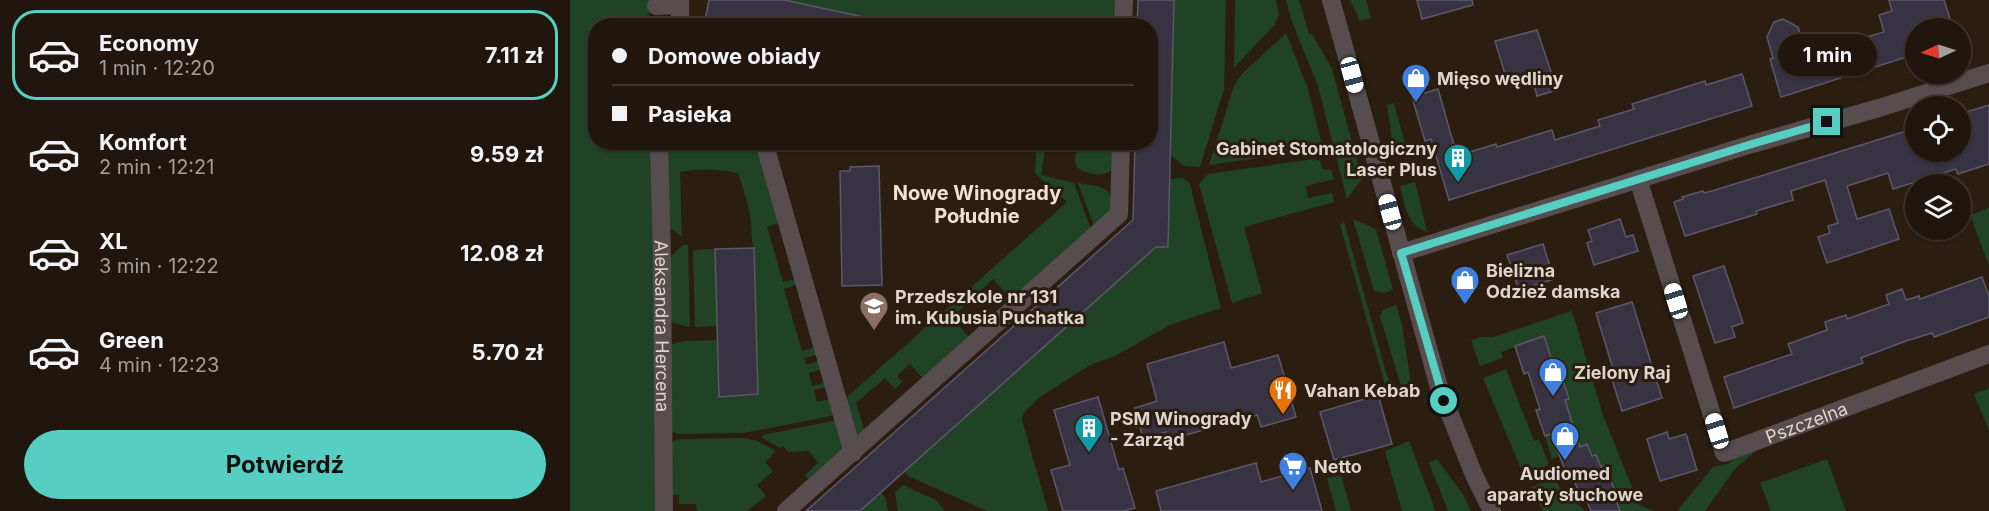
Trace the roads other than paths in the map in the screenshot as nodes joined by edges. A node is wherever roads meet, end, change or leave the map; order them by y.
1 (1124, 0) edge
2 (1331, 0) edge
3 (680, 3) edge
4 (656, 6) dead end
5 (1123, 18) edge
6 (1989, 73) edge
7 (659, 150) edge
8 (766, 150) edge
9 (1121, 150) edge
10 (1638, 179) junction
11 (1401, 253) junction
12 (1989, 354) edge
13 (853, 453) junction
14 (664, 511) edge
15 (786, 511) edge
16 (1492, 511) edge

1 - 5 street
2 - 11 street
3 - 4 street
6 - 10 street
7 - 14 street, Aleksandra Hercena
8 - 13 street
9 - 13 street
10 - 11 street
10 - 12 street, Pszczelna
11 - 16 street
13 - 15 street

